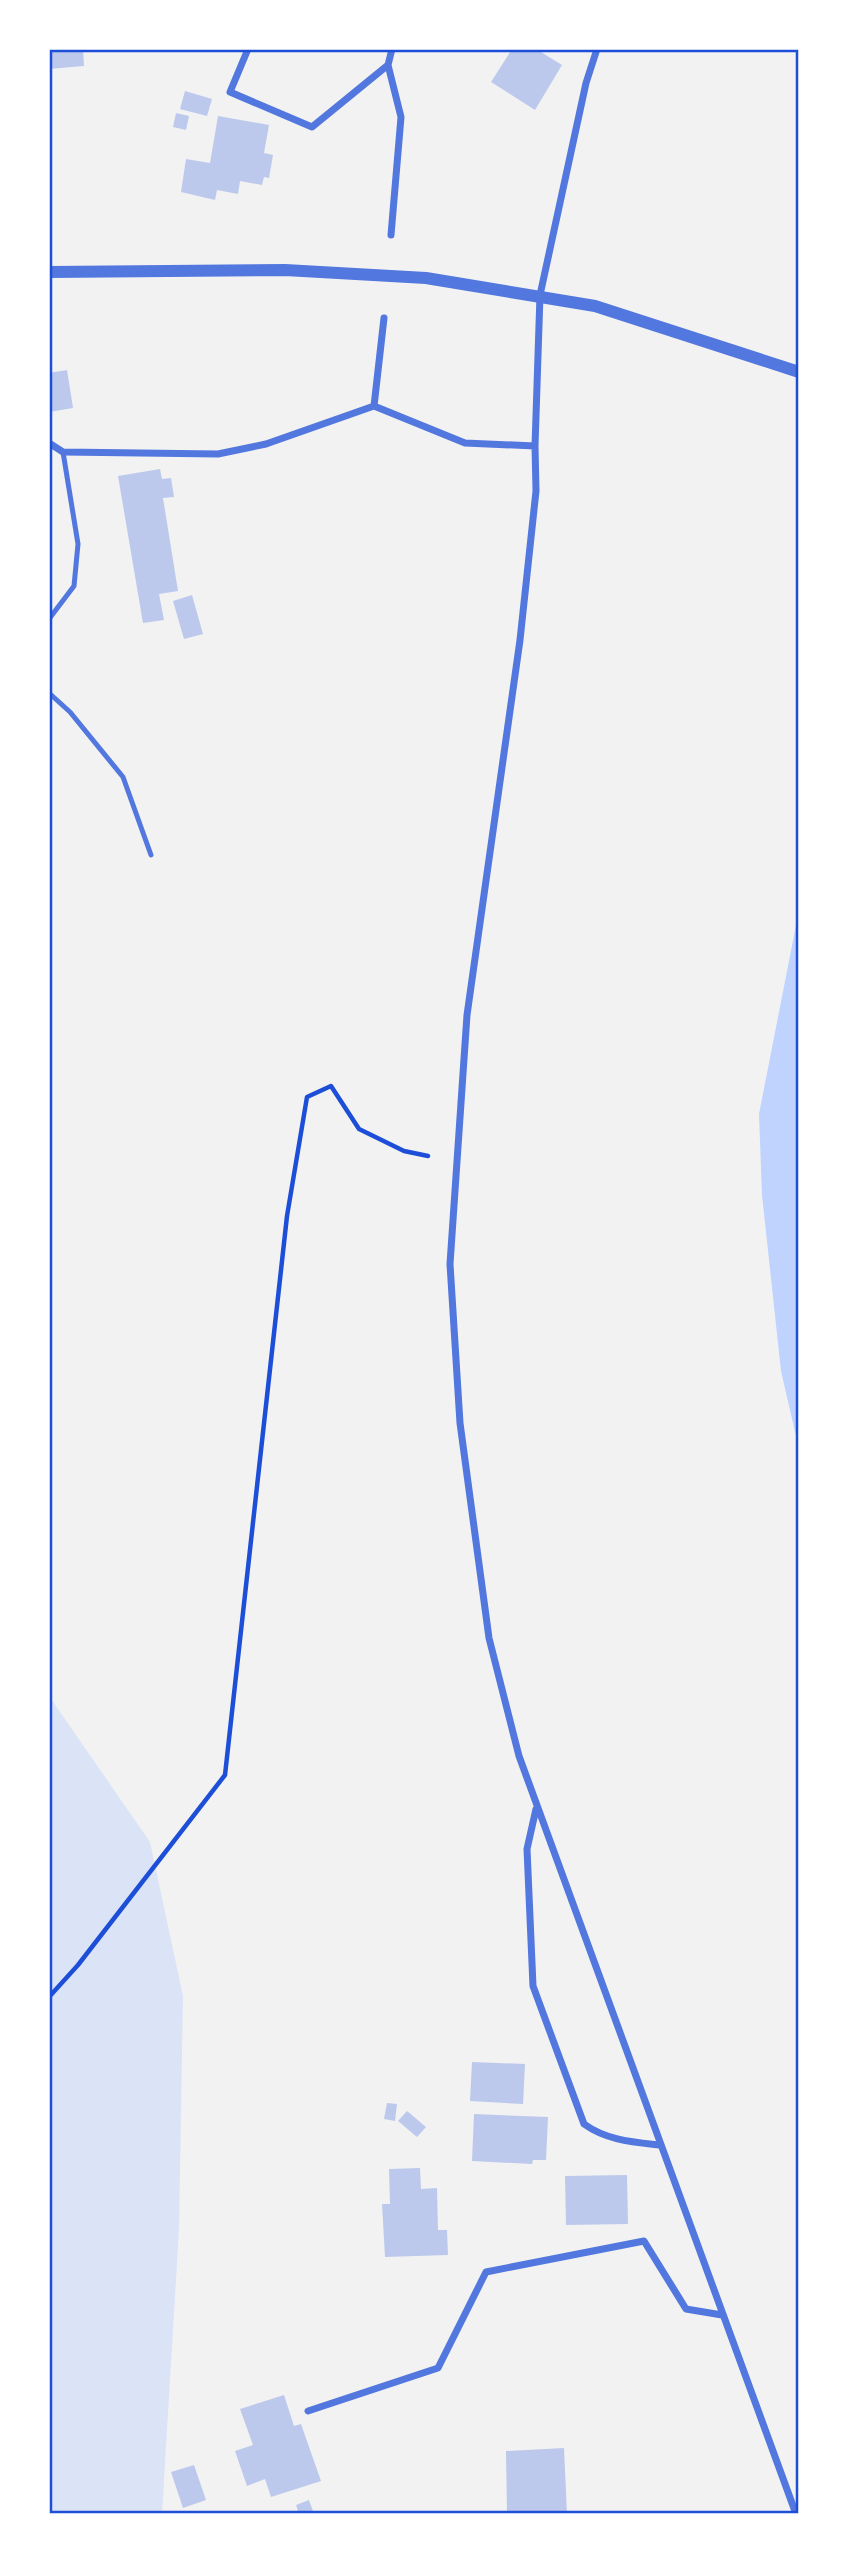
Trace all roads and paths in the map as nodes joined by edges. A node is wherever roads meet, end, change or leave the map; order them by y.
1 (248, 49) edge
2 (392, 49) edge
3 (597, 49) edge
4 (388, 65) junction
5 (391, 235) dead end
6 (49, 272) edge
7 (540, 295) junction
8 (384, 318) dead end
9 (799, 372) edge
10 (374, 406) junction
11 (49, 443) edge
12 (535, 446) junction
13 (62, 452) junction
14 (49, 619) edge
15 (49, 693) edge
16 (151, 855) dead end
17 (428, 1156) dead end
18 (536, 1808) junction
19 (49, 1997) edge
20 (659, 2145) junction
21 (722, 2315) junction
22 (308, 2411) dead end
23 (796, 2514) edge

1 - 4 street
2 - 4 street
3 - 7 street
4 - 5 street
6 - 7 street
7 - 9 street
7 - 12 street
8 - 10 street
10 - 12 street
10 - 13 street
11 - 13 street
12 - 18 street
13 - 14 lane
15 - 16 lane
17 - 19 path
18 - 20 street
18 - 20 street
20 - 21 street
21 - 22 street
21 - 23 street

